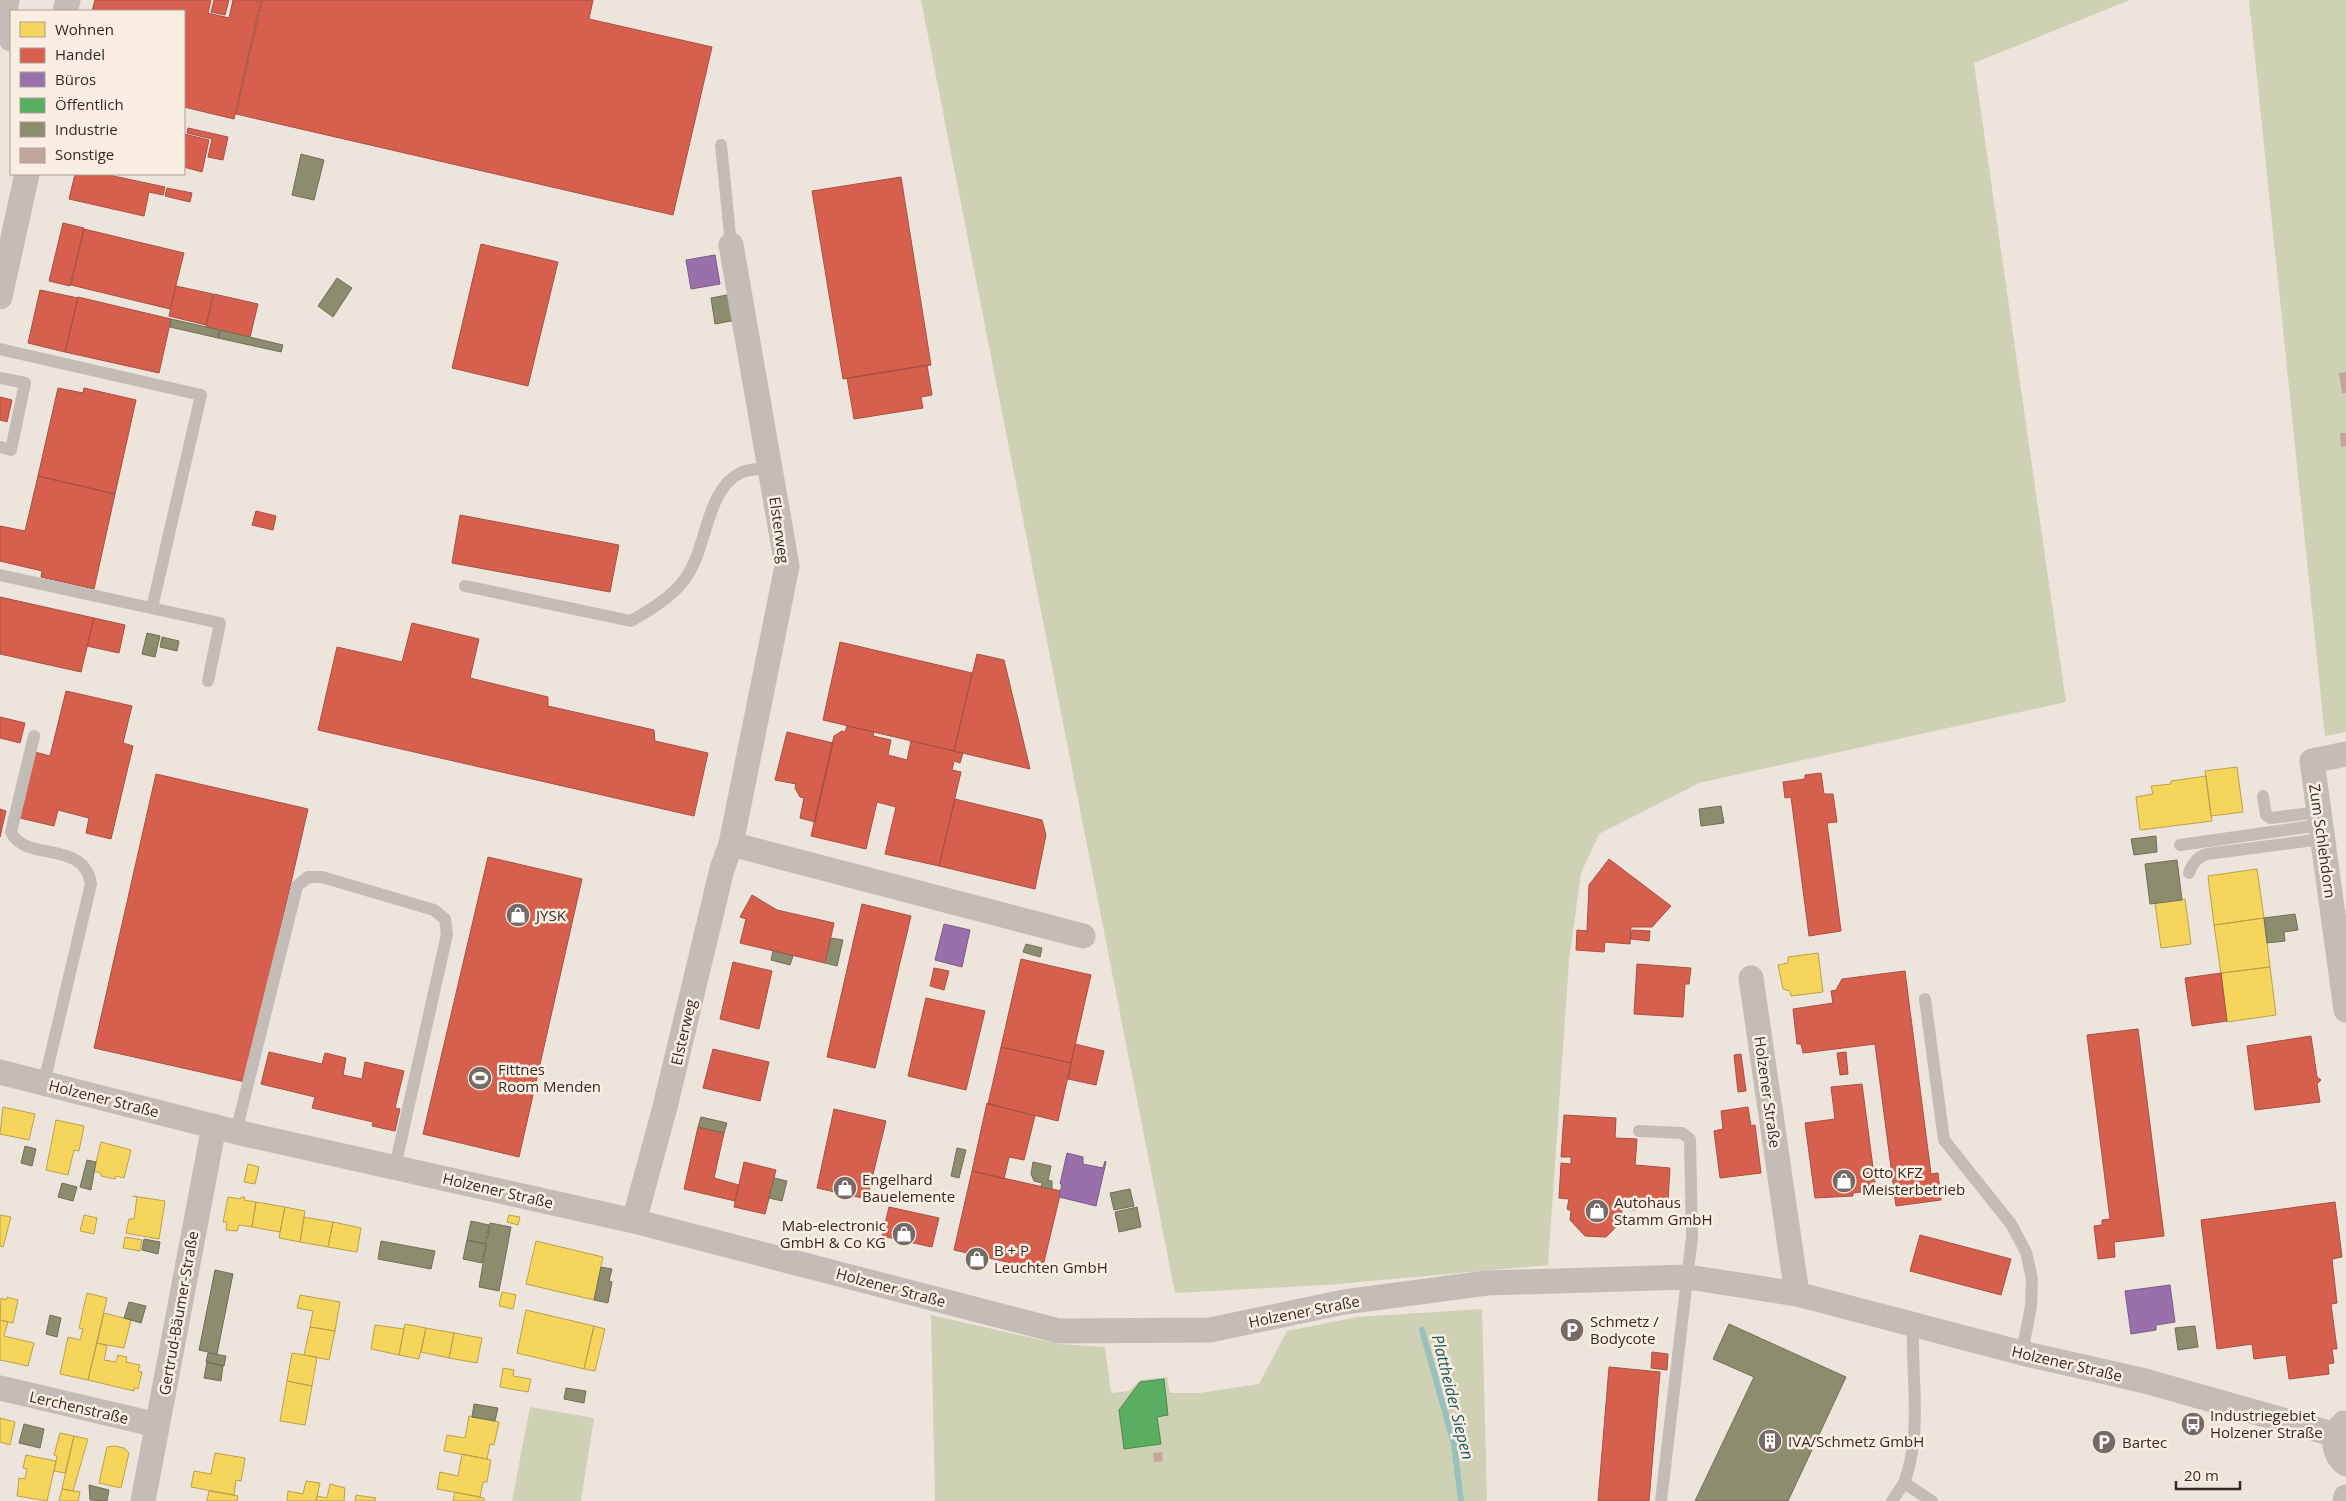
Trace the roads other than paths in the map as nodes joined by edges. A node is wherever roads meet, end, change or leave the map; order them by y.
1 (7, 0) edge
2 (10, 37) edge
3 (721, 145) dead end
4 (27, 175) edge
5 (731, 244) joint
6 (0, 297) edge
7 (0, 349) edge
8 (0, 378) edge
9 (0, 447) edge
10 (770, 468) junction
11 (0, 575) edge
12 (465, 586) dead end
13 (152, 608) junction
14 (208, 680) dead end
15 (34, 736) dead end
16 (2346, 754) edge
17 (2263, 796) dead end
18 (2320, 825) junction
19 (731, 844) junction
20 (2180, 845) dead end
21 (2190, 873) dead end
22 (1082, 936) dead end
23 (1751, 978) dead end
24 (1925, 999) dead end
25 (2346, 1010) edge
26 (0, 1072) edge
27 (44, 1083) junction
28 (225, 1129) junction
29 (1640, 1131) dead end
30 (395, 1167) junction
31 (634, 1221) junction
32 (1688, 1277) junction
33 (1797, 1294) junction
34 (1913, 1323) junction
35 (2022, 1353) junction
36 (0, 1388) edge
37 (157, 1425) junction
38 (2341, 1428) edge
39 (2346, 1464) edge
40 (1904, 1482) junction
41 (2346, 1497) edge
42 (143, 1501) edge
43 (1661, 1501) edge
44 (1892, 1501) edge
45 (1932, 1501) edge
46 (2345, 1501) edge

1 - 2 street
3 - 5 lane
4 - 6 street
5 - 10 street, Elsterweg
7 - 13 lane
8 - 9 lane
10 - 12 lane
10 - 19 street, Elsterweg
11 - 13 lane
13 - 14 lane
15 - 27 lane
16 - 18 street, Zum Schlehdorn
17 - 18 lane
18 - 20 lane
18 - 21 lane
18 - 25 street, Zum Schlehdorn
19 - 22 street
19 - 31 street, Elsterweg
23 - 33 street, Holzener Straße
24 - 35 lane
26 - 27 street, Holzener Straße
27 - 28 street, Holzener Straße
28 - 30 street, Holzener Straße
28 - 30 lane
28 - 37 street, Gertrud-Bäumer-Straße
29 - 32 lane
30 - 31 street, Holzener Straße
31 - 32 street, Holzener Straße
32 - 33 street, Holzener Straße
32 - 43 lane
33 - 34 street, Holzener Straße
34 - 35 street, Holzener Straße
34 - 40 lane
35 - 38 street, Holzener Straße
36 - 37 street, Lerchenstraße
37 - 42 street, Gertrud-Bäumer-Straße
38 - 39 street
40 - 44 lane
40 - 45 lane
41 - 46 street

